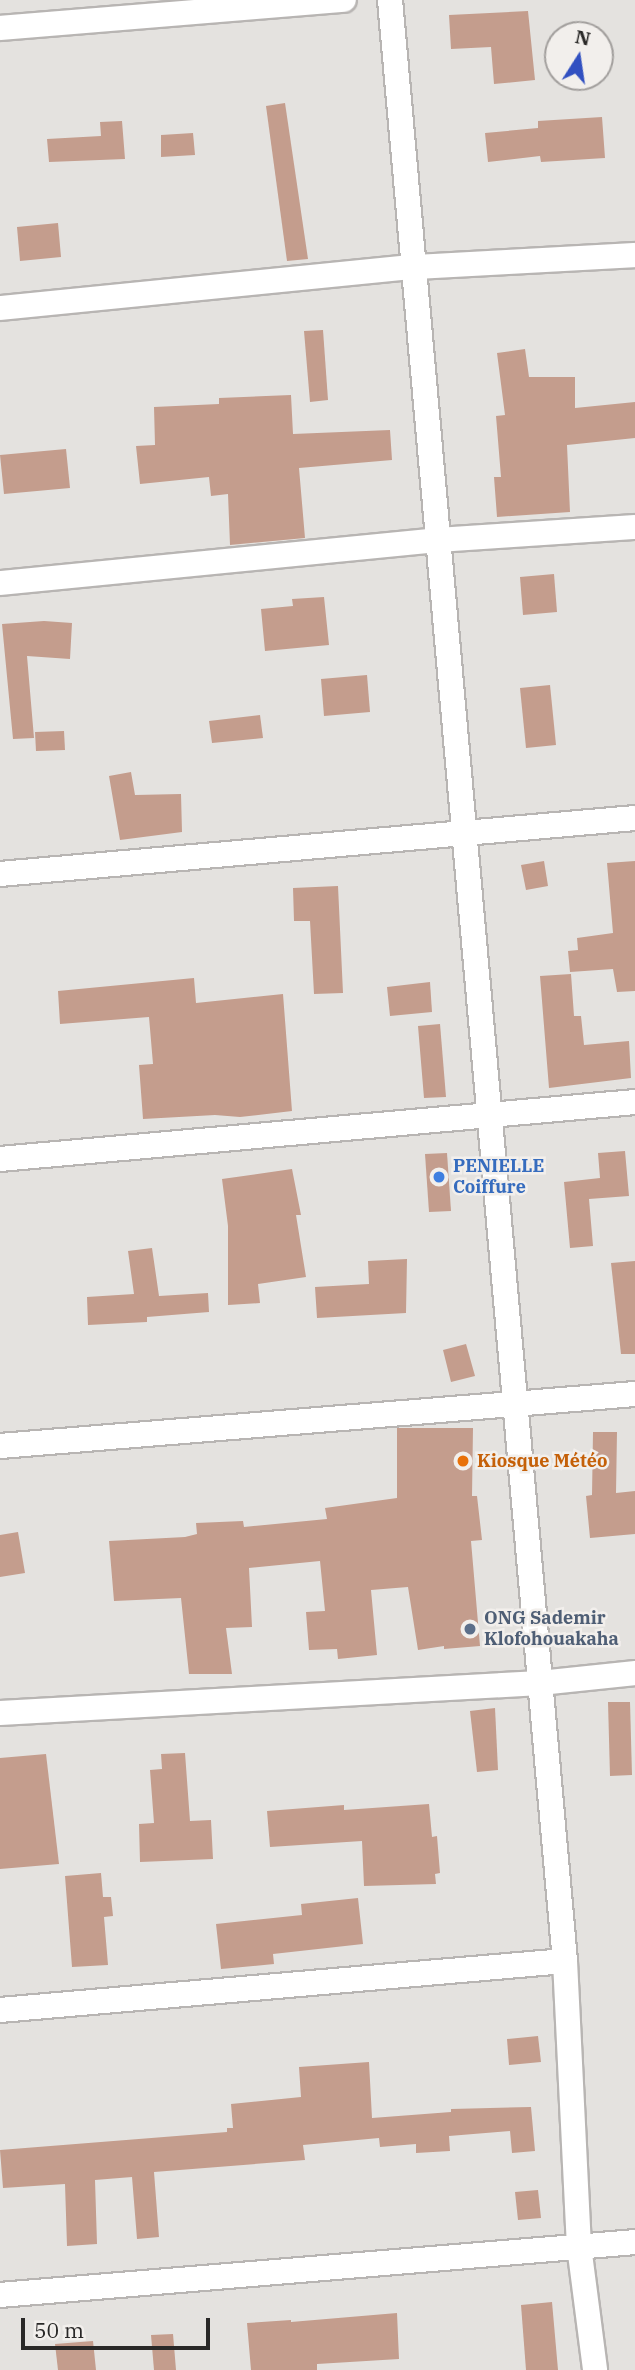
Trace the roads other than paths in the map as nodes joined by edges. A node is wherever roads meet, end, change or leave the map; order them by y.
1 (344, 0) edge
2 (390, 0) edge
3 (0, 28) edge
4 (635, 255) edge
5 (414, 267) junction
6 (0, 308) edge
7 (635, 527) edge
8 (438, 540) junction
9 (0, 583) edge
10 (635, 818) edge
11 (465, 835) junction
12 (0, 874) edge
13 (635, 1102) edge
14 (489, 1112) junction
15 (0, 1159) edge
16 (635, 1394) edge
17 (515, 1406) junction
18 (0, 1446) edge
19 (635, 1673) edge
20 (540, 1684) junction
21 (0, 1713) edge
22 (565, 1961) junction
23 (0, 2010) edge
24 (635, 2242) edge
25 (579, 2246) junction
26 (0, 2295) edge
27 (594, 2370) edge

1 - 3 street
2 - 5 street
4 - 5 street
5 - 6 street
5 - 8 street
7 - 8 street
8 - 9 street
8 - 11 street
10 - 11 street
11 - 12 street
11 - 14 street
13 - 14 street
14 - 15 street
14 - 17 street
16 - 17 street
17 - 18 street
17 - 20 street
19 - 20 street
20 - 21 street
20 - 22 street
22 - 23 street
22 - 25 street
24 - 25 street
25 - 26 street
25 - 27 street

